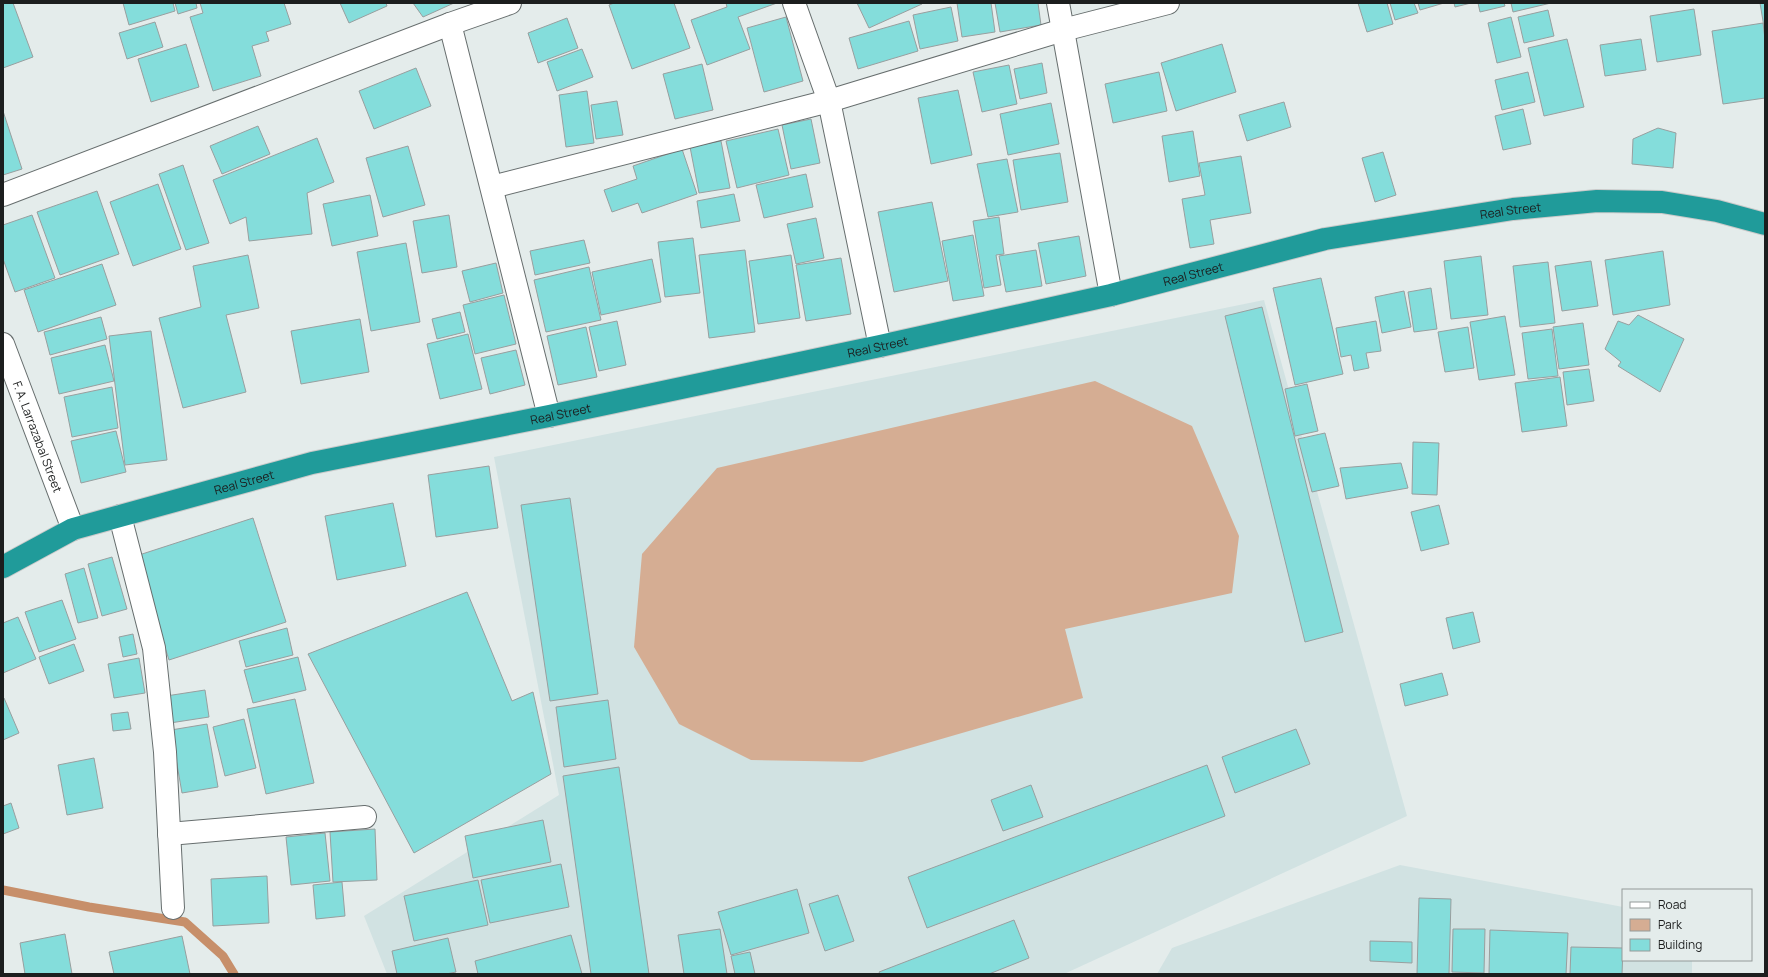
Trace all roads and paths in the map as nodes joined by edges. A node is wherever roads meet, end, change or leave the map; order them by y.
1 (510, 3) edge
2 (794, 3) edge
3 (1058, 3) edge
4 (1168, 3) edge
5 (450, 24) junction
6 (1062, 30) junction
7 (829, 101) junction
8 (492, 187) junction
9 (3, 195) edge
10 (1765, 224) edge
11 (1111, 294) junction
12 (3, 344) edge
13 (880, 346) junction
14 (549, 416) junction
15 (120, 516) junction
16 (73, 529) junction
17 (3, 567) edge
18 (365, 817) dead end
19 (169, 834) junction
20 (173, 908) dead end

1 - 5 street
2 - 7 street
3 - 6 street
4 - 6 street
5 - 8 street
5 - 9 street
6 - 7 street
6 - 11 street
7 - 8 street
7 - 13 street
8 - 14 street
10 - 11 highway, Real Street
11 - 13 highway, Real Street
12 - 16 street, F. A. Larrazabal Street
13 - 14 highway, Real Street
14 - 15 highway, Real Street
15 - 16 highway, Real Street
15 - 19 street
16 - 17 highway, Real Street
18 - 19 street
19 - 20 street

